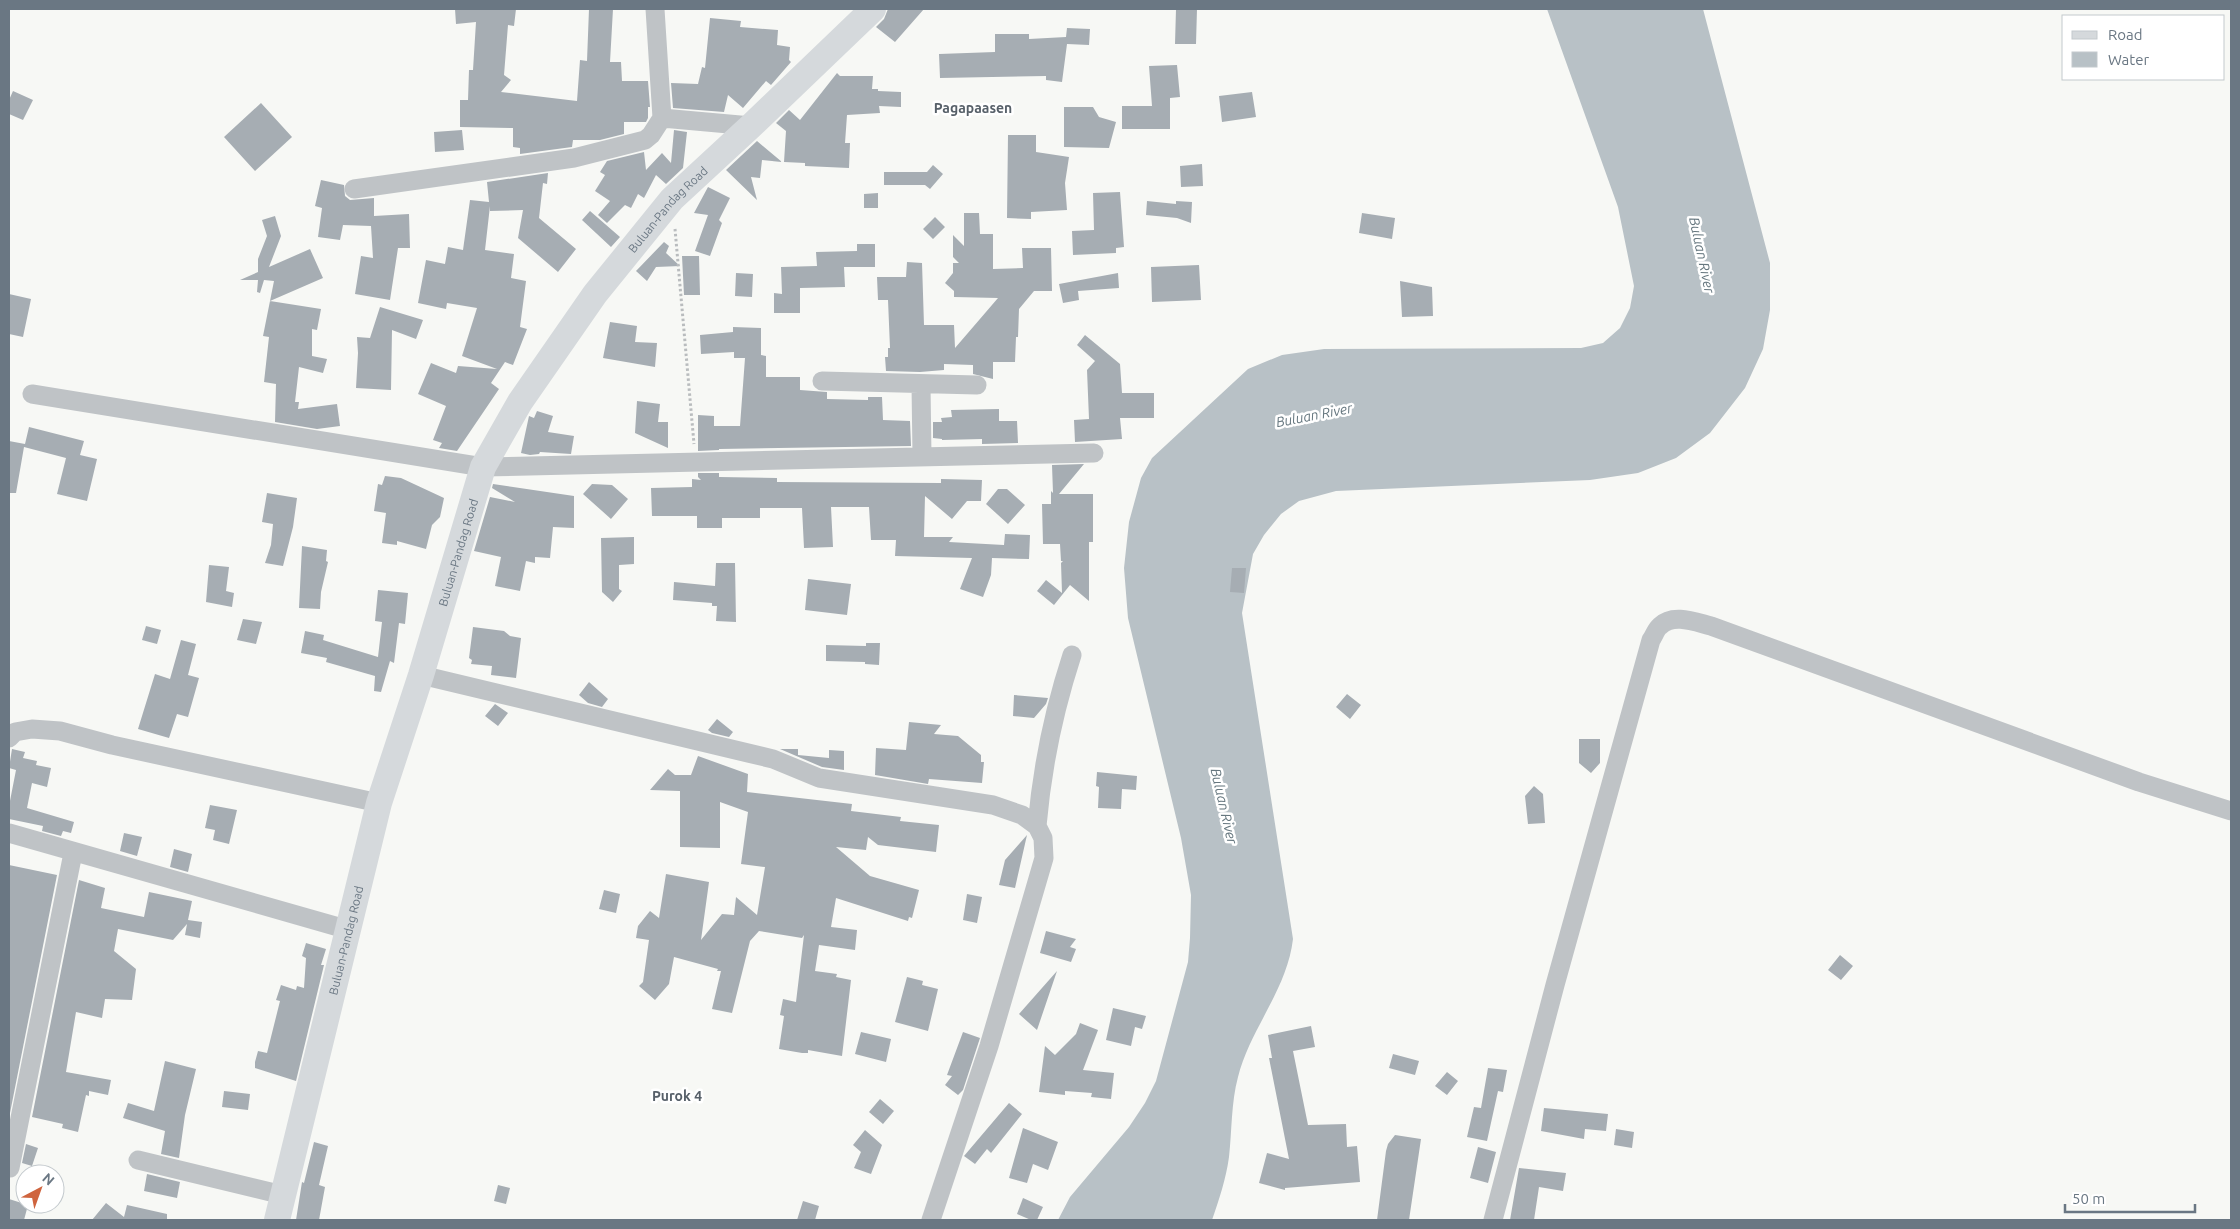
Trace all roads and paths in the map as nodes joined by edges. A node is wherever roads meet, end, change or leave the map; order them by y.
1 (655, 9) edge
2 (873, 9) edge
3 (662, 118) junction
4 (751, 126) junction
5 (354, 189) dead end
6 (672, 199) junction
7 (822, 381) dead end
8 (921, 385) junction
9 (977, 385) dead end
10 (32, 394) dead end
11 (1094, 452) dead end
12 (922, 456) junction
13 (696, 463) junction
14 (483, 467) junction
15 (1072, 655) dead end
16 (421, 675) junction
17 (9, 738) edge
18 (379, 803) junction
19 (2231, 811) edge
20 (1038, 826) junction
21 (9, 833) edge
22 (73, 853) junction
23 (349, 930) junction
24 (138, 1160) dead end
25 (10, 1168) edge
26 (283, 1195) junction
27 (278, 1220) edge
28 (931, 1220) edge
29 (1493, 1220) edge

1 - 3 street
2 - 4 main road, Buluan-Pandag Road
3 - 4 street
3 - 5 street
4 - 6 main road, Buluan-Pandag Road
6 - 13 path
6 - 14 main road, Buluan-Pandag Road
7 - 8 street
8 - 9 street
8 - 12 street
10 - 14 street
11 - 12 street
12 - 13 street
13 - 14 street
14 - 16 main road, Buluan-Pandag Road
15 - 20 street
16 - 18 main road, Buluan-Pandag Road
16 - 20 street
17 - 18 street
18 - 23 main road, Buluan-Pandag Road
19 - 29 street
20 - 28 street
21 - 22 street
22 - 23 street
22 - 25 street
23 - 26 main road, Buluan-Pandag Road
24 - 26 street
26 - 27 main road, Buluan-Pandag Road

